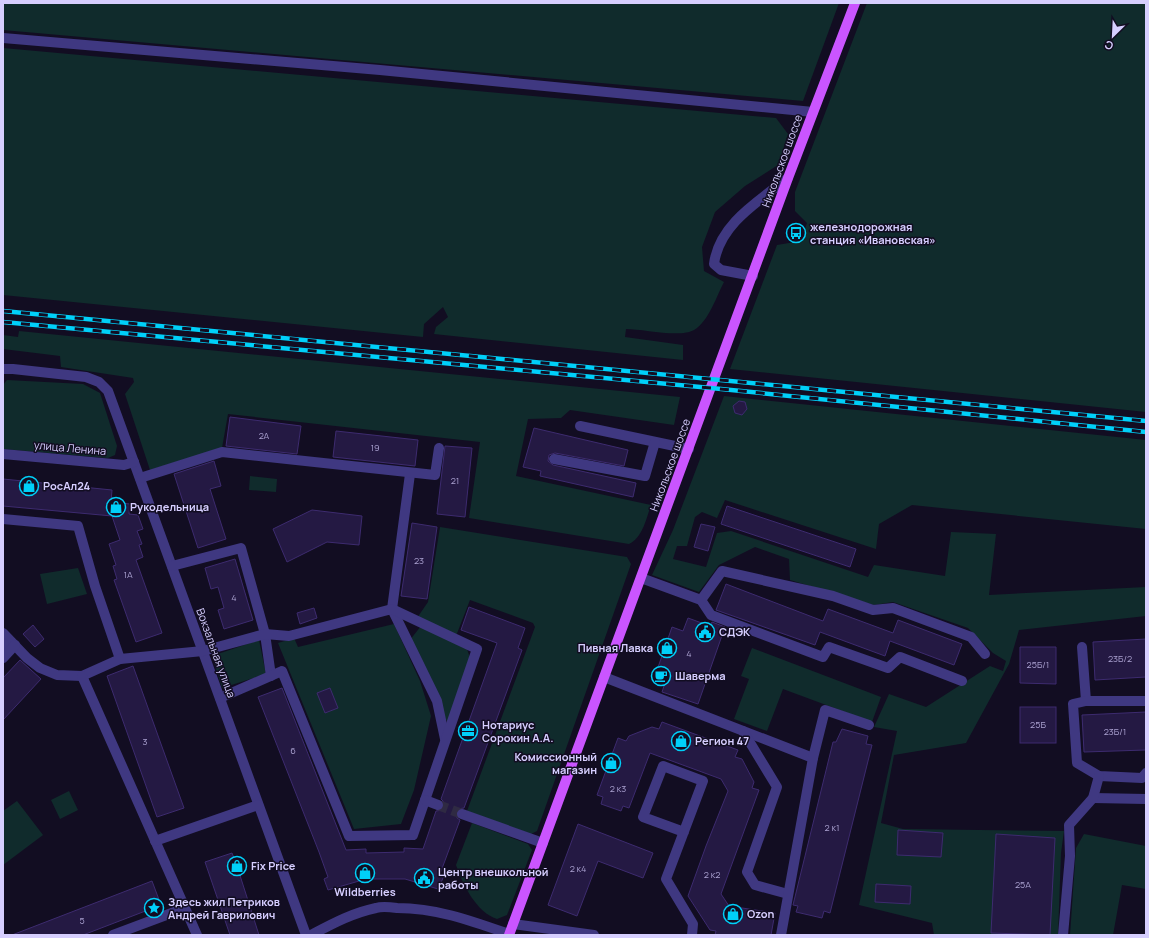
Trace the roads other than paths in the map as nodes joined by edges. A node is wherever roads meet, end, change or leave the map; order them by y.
1 (855, 3) edge
2 (3, 38) edge
3 (813, 112) junction
4 (788, 178) junction
5 (753, 276) junction
6 (3, 369) edge
7 (580, 426) dead end
8 (655, 442) junction
9 (439, 448) dead end
10 (689, 449) junction
11 (3, 454) edge
12 (554, 458) dead end
13 (134, 462) junction
14 (410, 474) junction
15 (140, 478) junction
16 (3, 519) edge
17 (172, 566) junction
18 (641, 578) junction
19 (701, 600) junction
20 (392, 609) junction
21 (3, 633) edge
22 (265, 634) junction
23 (3, 643) edge
24 (14, 645) junction
25 (1082, 647) dead end
26 (203, 651) junction
27 (986, 654) dead end
28 (5, 655) edge
29 (120, 659) junction
30 (82, 676) junction
31 (271, 676) junction
32 (604, 677) junction
33 (962, 680) dead end
34 (220, 698) junction
35 (1086, 701) junction
36 (1146, 701) edge
37 (869, 726) dead end
38 (744, 731) junction
39 (446, 740) junction
40 (813, 758) junction
41 (1099, 776) junction
42 (1145, 776) edge
43 (1093, 798) junction
44 (1146, 799) edge
45 (425, 800) junction
46 (258, 805) junction
47 (438, 805) tunnel mouth
48 (462, 814) tunnel mouth
49 (684, 832) junction
50 (155, 841) junction
51 (543, 843) junction
52 (788, 894) junction
53 (185, 908) junction
54 (513, 924) junction
55 (113, 935) edge
56 (197, 935) edge
57 (306, 935) edge
58 (311, 935) edge
59 (509, 935) edge
60 (594, 935) edge
61 (692, 935) edge
62 (781, 935) edge
63 (1063, 935) edge

1 - 3 main road, Никольское шоссе
2 - 3 street
3 - 4 main road, Никольское шоссе
4 - 5 main road, Никольское шоссе
4 - 5 street
5 - 10 main road, Никольское шоссе
6 - 13 street, Вокзальная улица
7 - 8 street
8 - 10 street
8 - 12 street
9 - 14 street
10 - 18 main road, Никольское шоссе
11 - 13 street, улица Ленина
13 - 15 street, Вокзальная улица
14 - 15 street
14 - 20 street
15 - 17 street, Вокзальная улица
16 - 29 street
17 - 22 street
17 - 26 street, Вокзальная улица
18 - 19 street
18 - 32 main road, Никольское шоссе
19 - 27 street
19 - 33 street
20 - 22 street
20 - 39 street
20 - 39 street
21 - 24 street
22 - 26 street
22 - 31 street
23 - 28 street
24 - 28 street
24 - 30 street
25 - 35 street
26 - 29 street
26 - 34 street, Вокзальная улица
29 - 30 street
30 - 50 street
31 - 34 street
31 - 45 street
32 - 38 street
32 - 51 main road, Никольское шоссе
34 - 46 street, Вокзальная улица
35 - 36 street
35 - 41 street
37 - 40 street
38 - 40 street
38 - 52 street
39 - 45 street
40 - 52 street
41 - 42 street
41 - 43 street
43 - 44 street
43 - 63 street
45 - 47 street
46 - 50 street
46 - 57 street, Вокзальная улица
48 - 51 street
49 - 49 street
49 - 61 street
50 - 53 street
51 - 54 main road, Никольское шоссе
52 - 62 street
53 - 55 street
53 - 56 street
54 - 59 main road, Никольское шоссе
54 - 60 street
58 - 59 street

